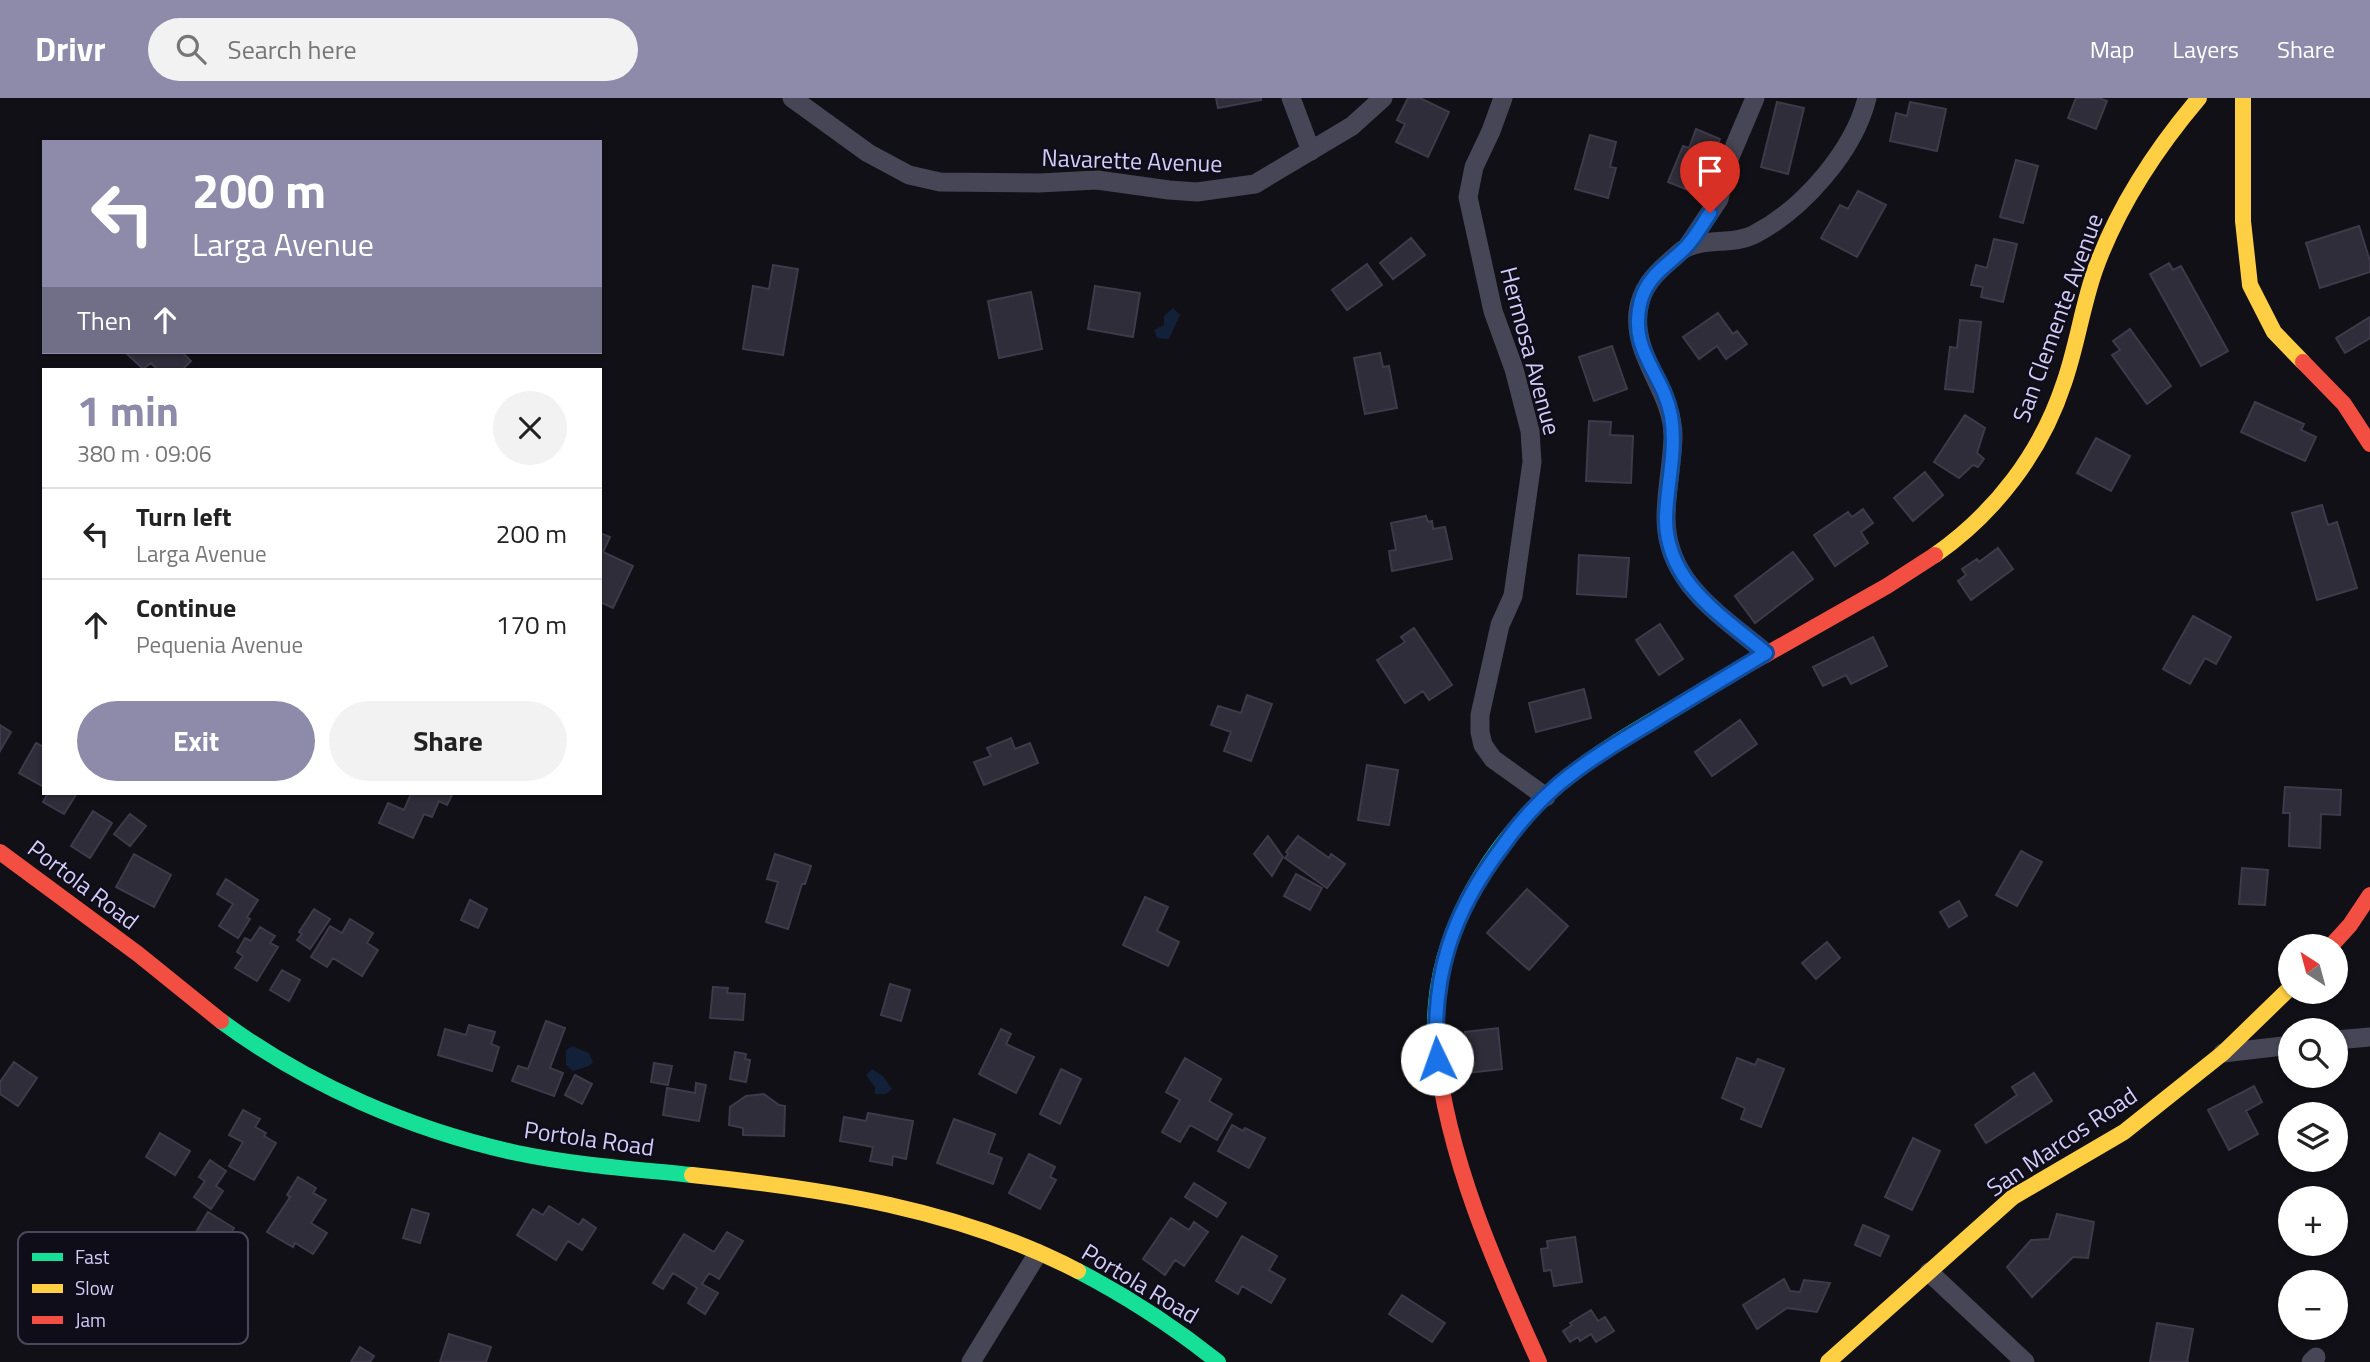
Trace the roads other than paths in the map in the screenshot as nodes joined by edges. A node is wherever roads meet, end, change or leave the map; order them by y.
1 (792, 98) edge
2 (1291, 98) edge
3 (1383, 98) edge
4 (1503, 98) edge
5 (1755, 98) edge
6 (1867, 98) edge
7 (2199, 98) edge
8 (2243, 98) edge
9 (1311, 151) junction
10 (1687, 247) junction
11 (2370, 444) edge
12 (1766, 653) junction
13 (1546, 797) junction
14 (0, 852) edge
15 (2370, 895) edge
16 (2342, 934) edge
17 (2278, 1000) edge
18 (2370, 1037) edge
19 (2348, 1039) edge
20 (2278, 1047) edge
21 (2223, 1053) junction
22 (1038, 1253) junction
23 (1929, 1272) junction
24 (971, 1362) edge
25 (1218, 1362) edge
26 (1539, 1362) edge
27 (1828, 1362) edge
28 (2025, 1362) edge

1 - 9 street, Navarette Avenue
2 - 9 street
3 - 9 street, Navarette Avenue
4 - 13 street, Hermosa Avenue
5 - 10 street
6 - 10 street
7 - 12 street, San Clemente Avenue
8 - 11 street
10 - 12 street
12 - 13 street, San Clemente Avenue
13 - 26 street, San Clemente Avenue
14 - 22 street, Portola Road
15 - 16 street
17 - 21 street, San Marcos Road
18 - 19 street
20 - 21 street
21 - 23 street, San Marcos Road
22 - 24 street
22 - 25 street, Portola Road
23 - 27 street, San Marcos Road
23 - 28 street

